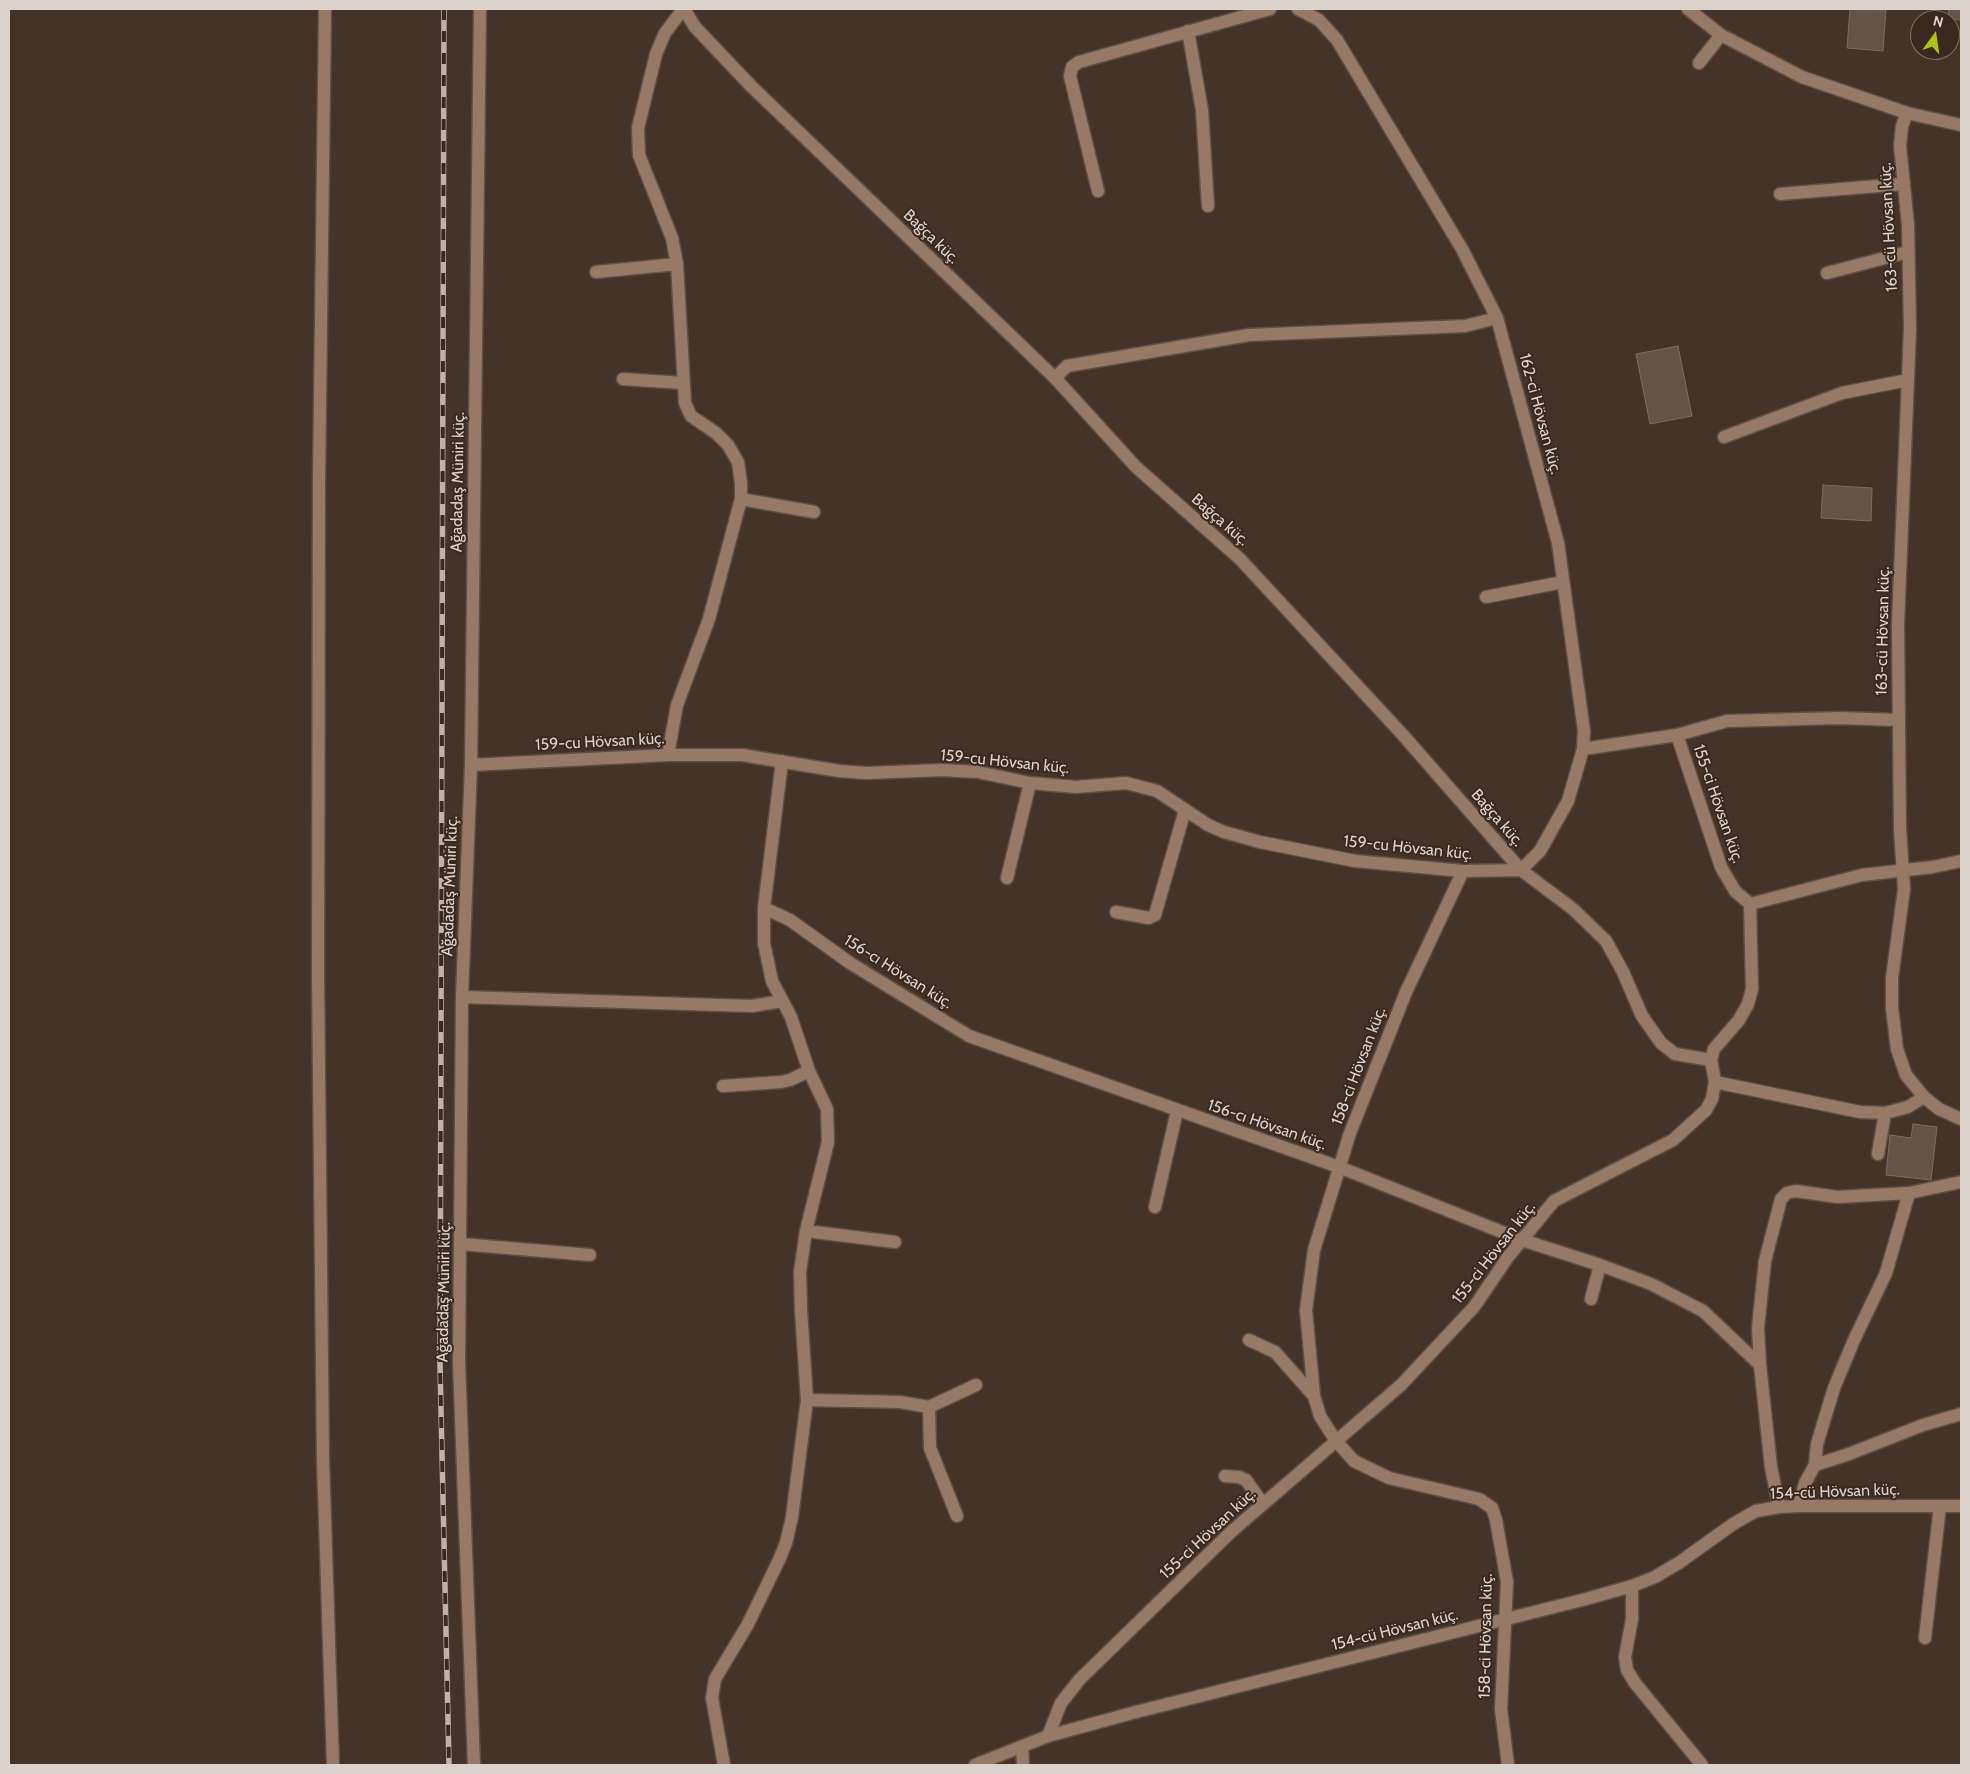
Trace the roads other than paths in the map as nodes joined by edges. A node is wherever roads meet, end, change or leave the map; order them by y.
1 (325, 9) edge
2 (480, 9) edge
3 (684, 9) edge
4 (1270, 9) edge
5 (1298, 9) edge
6 (1688, 9) edge
7 (1188, 31) junction
8 (1721, 35) junction
9 (1699, 63) dead end
10 (1907, 113) junction
11 (1961, 125) edge
12 (1903, 184) junction
13 (1098, 191) dead end
14 (1780, 194) dead end
15 (1208, 206) dead end
16 (1908, 252) junction
17 (677, 264) junction
18 (596, 272) dead end
19 (1827, 273) dead end
20 (1497, 318) junction
21 (1055, 378) junction
22 (623, 379) dead end
23 (1908, 380) junction
24 (683, 383) junction
25 (1724, 438) dead end
26 (741, 499) junction
27 (814, 512) dead end
28 (1563, 582) junction
29 (1486, 598) dead end
30 (1899, 720) junction
31 (1677, 735) junction
32 (1583, 749) junction
33 (668, 755) junction
34 (782, 761) junction
35 (471, 764) junction
36 (1030, 783) junction
37 (1186, 810) junction
38 (1961, 861) edge
39 (1521, 870) junction
40 (1904, 870) junction
41 (1463, 871) junction
42 (1007, 878) dead end
43 (1750, 904) junction
44 (764, 908) junction
45 (1116, 912) dead end
46 (462, 997) junction
47 (782, 1001) junction
48 (1711, 1060) junction
49 (809, 1071) junction
50 (1715, 1082) junction
51 (723, 1086) dead end
52 (1924, 1097) junction
53 (1177, 1111) junction
54 (1886, 1113) junction
55 (1960, 1122) edge
56 (1878, 1154) dead end
57 (1339, 1167) junction
58 (1961, 1182) edge
59 (1908, 1194) junction
60 (1155, 1208) dead end
61 (806, 1231) junction
62 (1522, 1240) junction
63 (895, 1242) dead end
64 (461, 1244) junction
65 (590, 1255) dead end
66 (1600, 1265) junction
67 (1592, 1299) dead end
68 (1249, 1340) dead end
69 (1760, 1365) junction
70 (976, 1385) dead end
71 (1314, 1396) junction
72 (807, 1400) junction
73 (929, 1407) junction
74 (1961, 1414) edge
75 (1336, 1441) junction
76 (1814, 1465) junction
77 (1225, 1476) dead end
78 (1263, 1504) junction
79 (1799, 1506) junction
80 (1940, 1506) junction
81 (1961, 1506) edge
82 (1779, 1507) junction
83 (958, 1516) dead end
84 (1632, 1586) junction
85 (1506, 1619) junction
86 (1925, 1638) dead end
87 (1048, 1736) junction
88 (1022, 1747) junction
89 (333, 1765) edge
90 (474, 1765) edge
91 (724, 1765) edge
92 (975, 1765) edge
93 (1023, 1765) edge
94 (1508, 1765) edge
95 (1702, 1765) edge

1 - 89 street
2 - 35 street, Ağadadaş Müniri küç.
3 - 17 street
3 - 21 street, Bağça küç.
4 - 7 street
5 - 20 street, 162-ci Hövsan küç.
6 - 8 street
7 - 13 street
7 - 15 street
8 - 9 street
8 - 10 street
10 - 11 street
10 - 12 street, 163-cü Hövsan küç.
12 - 14 street
12 - 16 street, 163-cü Hövsan küç.
16 - 19 street
16 - 23 street, 163-cü Hövsan küç.
17 - 18 street
17 - 24 street
20 - 21 street
20 - 28 street, 162-ci Hövsan küç.
21 - 39 street, Bağça küç.
22 - 24 street
23 - 25 street
23 - 30 street, 163-cü Hövsan küç.
24 - 26 street
26 - 27 street
26 - 33 street
28 - 29 street
28 - 32 street, 162-ci Hövsan küç.
30 - 31 street
30 - 40 street, 163-cü Hövsan küç.
31 - 32 street
31 - 43 street, 155-ci Hövsan küç.
32 - 39 street, 162-ci Hövsan küç.
33 - 34 street, 159-cu Hövsan küç.
33 - 35 street, 159-cu Hövsan küç.
34 - 36 street, 159-cu Hövsan küç.
34 - 44 street
35 - 46 street, Ağadadaş Müniri küç.
36 - 37 street, 159-cu Hövsan küç.
36 - 42 street
37 - 41 street, 159-cu Hövsan küç.
37 - 45 street
38 - 40 street
39 - 41 street, 159-cu Hövsan küç.
39 - 48 street, Bağça küç.
40 - 43 street
40 - 52 street, 163-cü Hövsan küç.
41 - 57 street, 158-ci Hövsan küç.
43 - 48 street
44 - 47 street
44 - 53 street, 156-cı Hövsan küç.
46 - 47 street
46 - 64 street, Ağadadaş Müniri küç.
47 - 49 street
48 - 50 street, 155-ci Hövsan küç.
49 - 51 street
49 - 61 street
50 - 54 street
50 - 62 street, 155-ci Hövsan küç.
52 - 54 street
52 - 55 street, 163-cü Hövsan küç.
53 - 57 street, 156-cı Hövsan küç.
53 - 60 street
54 - 56 street
57 - 62 street, 156-cı Hövsan küç.
57 - 71 street, 158-ci Hövsan küç.
58 - 59 street
59 - 69 street
59 - 76 street
61 - 63 street
61 - 72 street
62 - 66 street, 156-cı Hövsan küç.
62 - 75 street, 155-ci Hövsan küç.
64 - 65 street
64 - 90 street, Ağadadaş Müniri küç.
66 - 67 street
66 - 69 street, 156-cı Hövsan küç.
68 - 71 street
69 - 82 street
70 - 73 street
71 - 75 street, 158-ci Hövsan küç.
72 - 73 street
72 - 91 street
73 - 83 street
74 - 76 street
75 - 78 street, 155-ci Hövsan küç.
75 - 85 street, 158-ci Hövsan küç.
76 - 79 street
77 - 78 street
78 - 87 street, 155-ci Hövsan küç.
79 - 80 street, 154-cü Hövsan küç.
79 - 82 street, 154-cü Hövsan küç.
80 - 81 street, 154-cü Hövsan küç.
80 - 86 street
82 - 84 street, 154-cü Hövsan küç.
84 - 85 street, 154-cü Hövsan küç.
84 - 95 street
85 - 87 street, 154-cü Hövsan küç.
85 - 94 street, 158-ci Hövsan küç.
87 - 88 street, 154-cü Hövsan küç.
88 - 92 street, 154-cü Hövsan küç.
88 - 93 street

